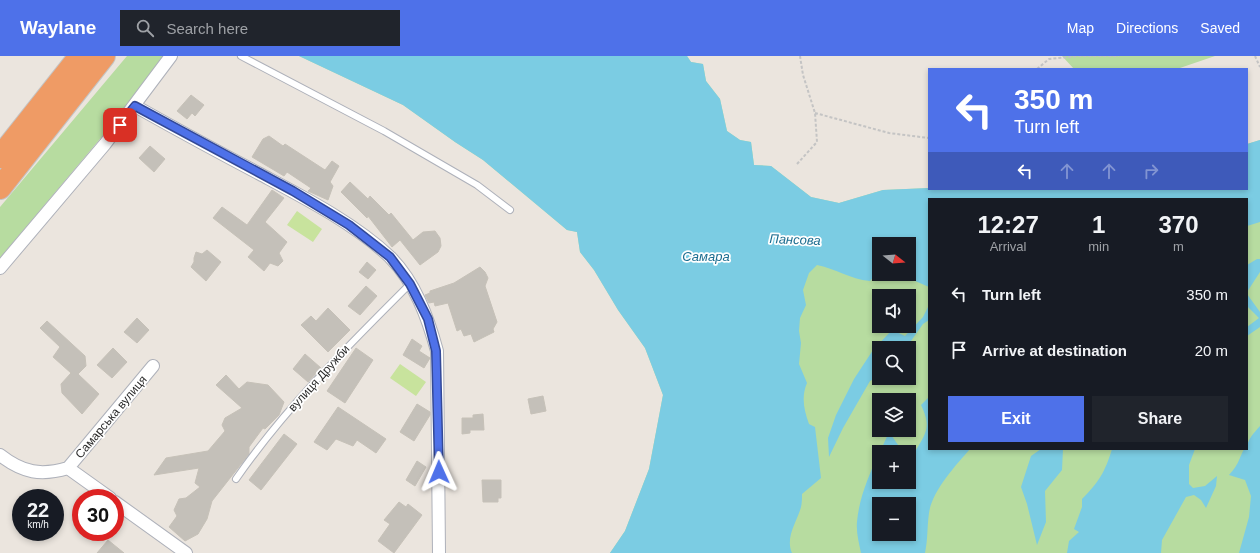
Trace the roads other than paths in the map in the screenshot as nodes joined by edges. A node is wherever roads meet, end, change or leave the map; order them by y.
1 (80, 56) edge
2 (104, 56) edge
3 (171, 56) edge
4 (241, 56) edge
5 (135, 106) junction
6 (0, 157) edge
7 (0, 188) edge
8 (510, 210) dead end
9 (0, 268) edge
10 (410, 284) junction
11 (153, 366) dead end
12 (0, 455) edge
13 (68, 468) junction
14 (236, 479) dead end
15 (97, 489) edge
16 (124, 508) edge
17 (186, 553) edge
18 (439, 553) edge

1 - 6 highway
2 - 7 highway
3 - 5 street
4 - 8 lane
5 - 9 street
5 - 10 street
10 - 14 lane, вулиця Дружби
10 - 18 street
11 - 13 street, Самарська вулиця
12 - 13 street, Самарська вулиця
13 - 15 street, Самарська вулиця
16 - 17 street

